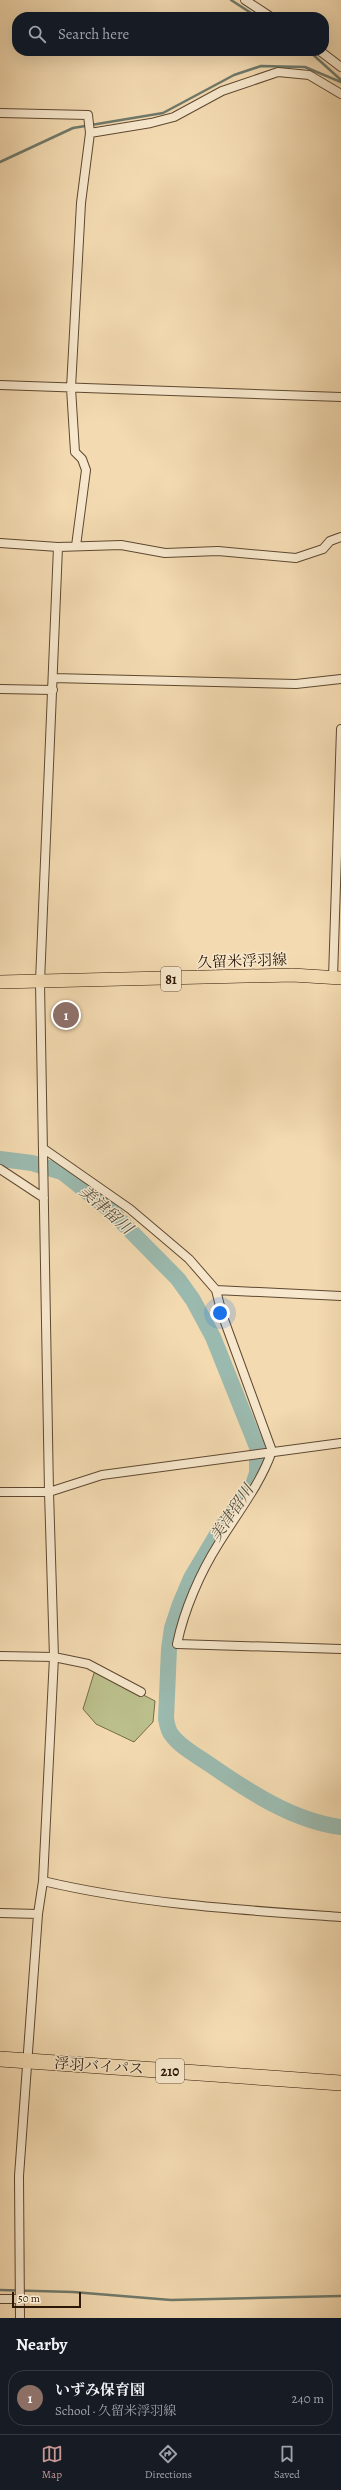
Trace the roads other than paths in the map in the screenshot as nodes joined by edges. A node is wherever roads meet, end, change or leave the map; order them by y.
1 (245, 0) edge
2 (263, 12) edge
3 (327, 56) edge
4 (341, 67) edge
5 (341, 94) edge
6 (0, 113) edge
7 (90, 132) junction
8 (0, 385) edge
9 (71, 388) junction
10 (341, 397) edge
11 (341, 537) edge
12 (0, 543) edge
13 (76, 546) junction
14 (58, 547) junction
15 (53, 678) junction
16 (341, 679) edge
17 (0, 689) edge
18 (53, 690) junction
19 (341, 730) edge
20 (337, 978) edge
21 (0, 982) edge
22 (40, 982) junction
23 (44, 1149) junction
24 (0, 1169) edge
25 (44, 1198) junction
26 (216, 1290) junction
27 (341, 1296) edge
28 (341, 1443) edge
29 (270, 1451) junction
30 (0, 1492) edge
31 (49, 1492) junction
32 (341, 1649) edge
33 (0, 1656) edge
34 (54, 1657) junction
35 (141, 1692) dead end
36 (43, 1881) junction
37 (0, 1913) edge
38 (38, 1914) junction
39 (341, 1917) edge
40 (0, 2059) edge
41 (27, 2061) junction
42 (341, 2083) edge
43 (0, 2298) edge
44 (20, 2299) junction
45 (20, 2316) edge

1 - 2 street
3 - 4 street
5 - 7 street
6 - 7 street
7 - 9 street
8 - 9 street
9 - 10 street
9 - 13 street
11 - 13 street
12 - 14 street
13 - 14 street
14 - 15 street
15 - 16 street
15 - 18 street
17 - 18 street
18 - 22 street
19 - 20 street
20 - 22 main road, 久留米浮羽線 / 81
21 - 22 main road, 久留米浮羽線 / 81
22 - 23 street
23 - 25 street
23 - 26 street
24 - 25 street
25 - 31 street
26 - 27 street
26 - 29 street
28 - 29 street
29 - 31 street
29 - 32 street
30 - 31 street
31 - 34 street
33 - 34 street
34 - 35 street
34 - 36 street
36 - 38 street
36 - 39 street
37 - 38 street
38 - 41 street
40 - 41 highway, 浮羽バイパス / 210
41 - 42 highway, 浮羽バイパス / 210
41 - 44 street
43 - 44 street
44 - 45 street

